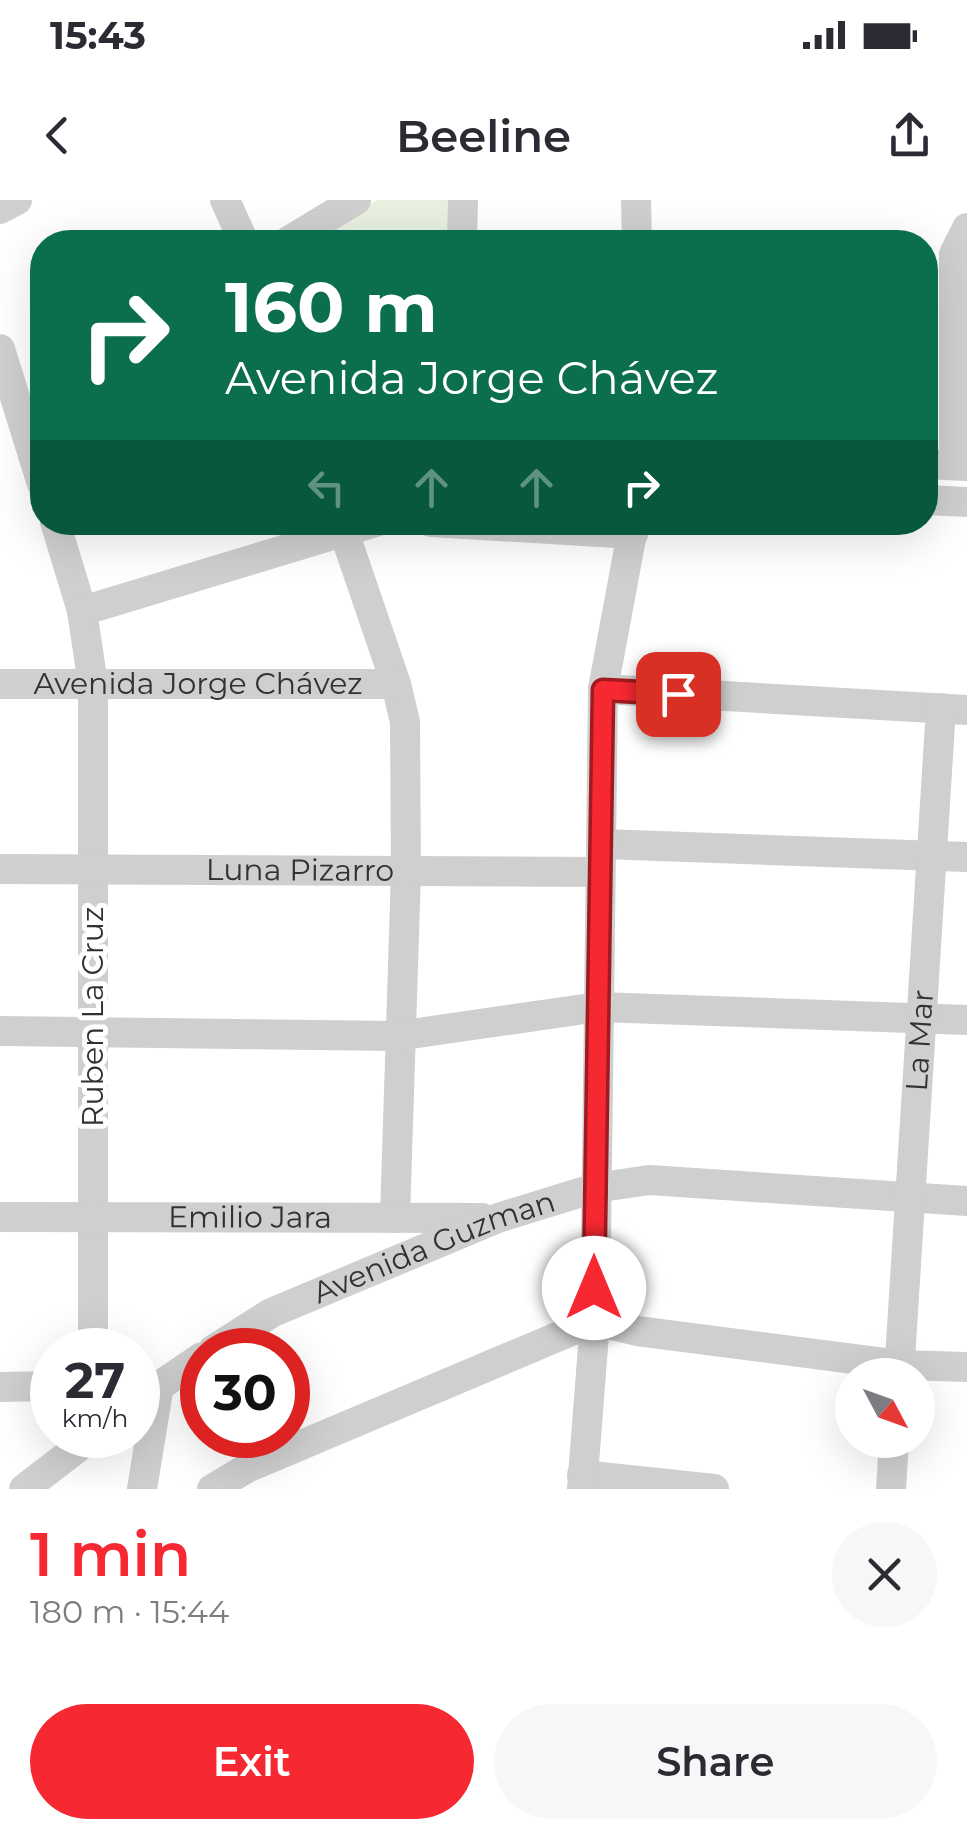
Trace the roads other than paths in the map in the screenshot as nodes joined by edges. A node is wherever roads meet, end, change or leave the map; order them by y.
1 (17, 200) edge
2 (225, 200) edge
3 (356, 200) edge
4 (463, 200) edge
5 (636, 200) edge
6 (0, 209) edge
7 (239, 230) edge
8 (307, 230) edge
9 (462, 230) edge
10 (637, 230) edge
11 (963, 246) edge
12 (0, 349) edge
13 (30, 445) edge
14 (949, 465) edge
15 (938, 501) edge
16 (967, 502) edge
17 (58, 535) edge
18 (334, 535) edge
19 (345, 535) edge
20 (632, 535) edge
21 (82, 611) junction
22 (0, 684) edge
23 (93, 684) junction
24 (396, 684) junction
25 (603, 690) junction
26 (954, 709) edge
27 (930, 854) junction
28 (967, 857) edge
29 (601, 858) junction
30 (0, 870) edge
31 (92, 870) junction
32 (406, 872) junction
33 (598, 1007) junction
34 (920, 1017) junction
35 (967, 1020) edge
36 (0, 1030) edge
37 (93, 1030) junction
38 (397, 1036) junction
39 (595, 1188) junction
40 (910, 1197) junction
41 (967, 1200) edge
42 (0, 1217) edge
43 (93, 1217) junction
44 (395, 1218) junction
45 (498, 1218) junction
46 (594, 1320) junction
47 (93, 1328) edge
48 (247, 1328) edge
49 (900, 1358) edge
50 (835, 1360) edge
51 (967, 1367) edge
52 (935, 1368) edge
53 (0, 1386) edge
54 (30, 1386) edge
55 (64, 1458) edge
56 (143, 1458) edge
57 (893, 1458) edge
58 (582, 1482) edge
59 (24, 1489) edge
60 (142, 1489) edge
61 (212, 1489) edge
62 (714, 1489) edge
63 (891, 1489) edge

1 - 6 street
2 - 7 street
3 - 8 street
4 - 9 street
5 - 10 street
11 - 14 street
12 - 13 street
15 - 16 street
17 - 21 street, Ruben La Cruz
18 - 21 street
19 - 24 street
20 - 25 street
21 - 23 street, Ruben La Cruz
22 - 23 street, Avenida Jorge Chávez
23 - 24 street, Avenida Jorge Chávez
23 - 31 street, Ruben La Cruz
24 - 32 street
25 - 26 street
25 - 29 street
26 - 27 street, La Mar
27 - 28 street, Luna Pizarro
27 - 29 street, Luna Pizarro
27 - 34 street, La Mar
29 - 32 street, Luna Pizarro
29 - 33 street
30 - 31 street, Luna Pizarro
31 - 32 street, Luna Pizarro
31 - 37 street, Ruben La Cruz
32 - 38 street
33 - 34 street
33 - 38 street
33 - 39 street
34 - 35 street
34 - 40 street, La Mar
36 - 37 street
37 - 38 street
37 - 43 street, Ruben La Cruz
38 - 44 street
39 - 40 street, Avenida Guzman
39 - 45 street, Avenida Guzman
39 - 46 street
40 - 41 street, Avenida Guzman
40 - 49 street, La Mar
42 - 43 street, Emilio Jara
43 - 44 street, Emilio Jara
43 - 47 street, Ruben La Cruz
44 - 45 street, Emilio Jara
45 - 48 street, Avenida Guzman
46 - 50 street
46 - 58 street
46 - 61 street
51 - 52 street
53 - 54 street
55 - 59 street
56 - 60 street
57 - 63 street
58 - 62 street

